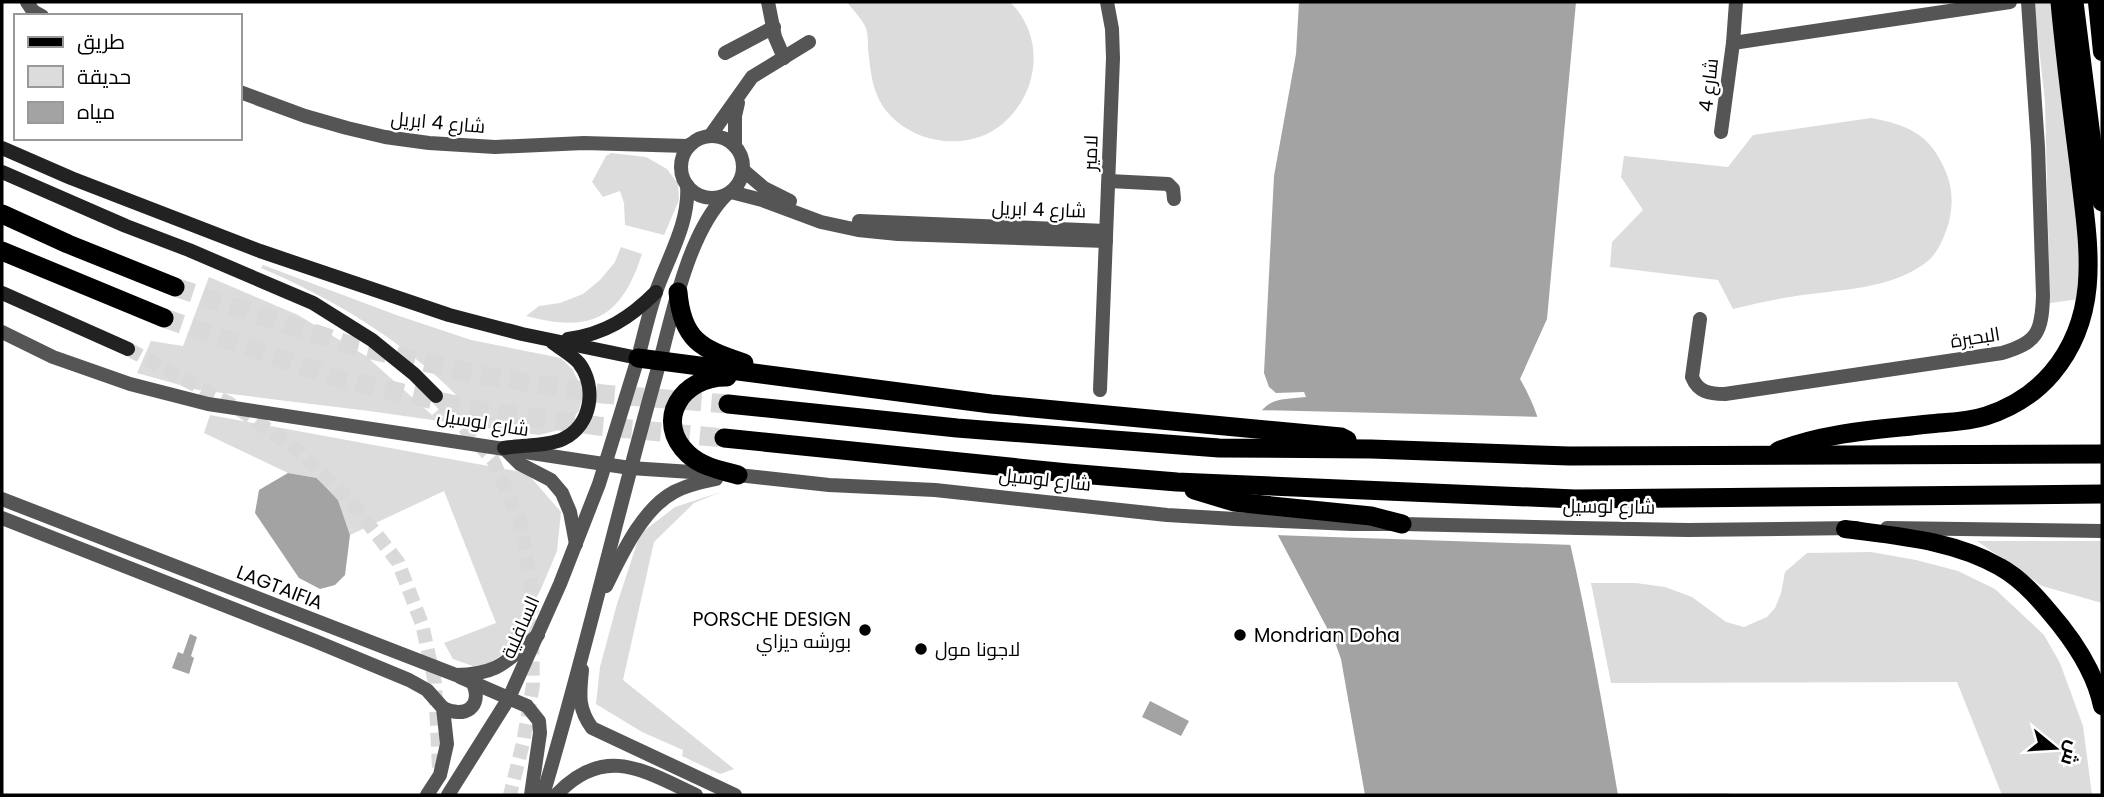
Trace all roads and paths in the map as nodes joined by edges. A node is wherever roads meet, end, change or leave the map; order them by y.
1 (768, 2) edge
2 (1107, 2) edge
3 (1736, 2) edge
4 (2010, 2) edge
5 (2028, 2) edge
6 (2060, 2) edge
7 (2074, 2) edge
8 (2097, 2) edge
9 (774, 29) junction
10 (808, 42) dead end
11 (1733, 43) junction
12 (2102, 52) edge
13 (725, 53) dead end
14 (790, 54) junction
15 (744, 89) junction
16 (242, 93) edge
17 (1721, 132) dead end
18 (710, 136) junction
19 (640, 144) junction
20 (691, 144) junction
21 (735, 146) junction
22 (2, 148) edge
23 (743, 170) junction
24 (2, 173) edge
25 (684, 179) junction
26 (1109, 181) junction
27 (728, 194) junction
28 (1174, 199) dead end
29 (2102, 202) edge
30 (2, 214) edge
31 (810, 214) junction
32 (683, 220) junction
33 (703, 227) junction
34 (1106, 236) junction
35 (2, 251) edge
36 (175, 287) tunnel mouth
37 (656, 292) junction
38 (678, 292) junction
39 (2, 293) edge
40 (164, 318) tunnel mouth
41 (1700, 319) dead end
42 (2, 332) edge
43 (549, 339) junction
44 (128, 349) tunnel mouth
45 (638, 358) junction
46 (660, 361) junction
47 (787, 379) junction
48 (1100, 390) dead end
49 (436, 396) tunnel mouth
50 (728, 404) tunnel mouth
51 (724, 438) tunnel mouth
52 (504, 448) junction
53 (1371, 449) junction
54 (2102, 454) edge
55 (1764, 456) junction
56 (604, 464) junction
57 (630, 468) junction
58 (738, 475) junction
59 (2102, 494) edge
60 (2, 499) edge
61 (1234, 502) junction
62 (2, 518) edge
63 (1402, 524) joint
64 (1845, 528) junction
65 (2102, 531) edge
66 (576, 544) junction
67 (596, 606) junction
68 (538, 635) junction
69 (584, 646) junction
70 (456, 675) junction
71 (473, 683) junction
72 (509, 698) junction
73 (2102, 706) edge
74 (443, 708) junction
75 (478, 749) junction
76 (427, 795) edge
77 (448, 795) edge
78 (457, 795) edge
79 (531, 795) edge
80 (543, 795) edge
81 (556, 795) edge
82 (696, 795) edge
83 (735, 795) edge

1 - 9 street
2 - 26 street, لامير
3 - 11 street, شارع 4
4 - 11 street, شارع 4
5 - 41 street, البحيرة
6 - 55 highway
7 - 29 highway
8 - 12 main road
9 - 13 street
9 - 14 street
10 - 14 street
11 - 17 street, شارع 4
14 - 15 street
15 - 18 street
15 - 21 street
16 - 19 street, شارع 4 ابريل
18 - 20 street
18 - 21 street
19 - 20 street, شارع 4 ابريل
19 - 25 street, شارع 4 ابريل
20 - 25 street
21 - 23 street
22 - 43 main road
23 - 27 street
23 - 31 street, شارع 4 ابريل
24 - 49 main road, شارع لوسيل
25 - 27 street
25 - 32 street
26 - 28 street
26 - 34 street, لامير
27 - 31 street, شارع 4 ابريل
27 - 33 street
30 - 36 highway
31 - 34 street, شارع 4 ابريل
32 - 33 street
32 - 37 street
33 - 38 street
34 - 48 street, لامير
35 - 40 highway
37 - 43 main road
37 - 45 street
38 - 46 street
38 - 47 highway
39 - 44 main road
42 - 52 street, شارع لوسيل
43 - 45 main road
43 - 52 main road
45 - 46 highway
45 - 56 street
46 - 47 highway
46 - 57 street
47 - 53 highway
47 - 58 highway
50 - 53 highway
51 - 61 highway, شارع لوسيل
52 - 56 street, شارع لوسيل
52 - 66 street
53 - 55 highway
54 - 55 highway
56 - 57 street, شارع لوسيل
56 - 66 street, السافلية
57 - 58 street, شارع لوسيل
57 - 67 street
58 - 61 street, شارع لوسيل
58 - 67 street
59 - 61 highway, شارع لوسيل
60 - 70 street, LAGTAIFIA
61 - 63 highway
62 - 74 street
63 - 64 street, شارع لوسيل
64 - 65 street, شارع لوسيل
64 - 73 main road
66 - 68 street, السافلية
67 - 69 street
68 - 70 street, LAGTAIFIA
68 - 72 street, السافلية
69 - 80 street
69 - 83 street
70 - 71 street
71 - 72 street
71 - 74 street
72 - 75 street, السافلية
72 - 79 street
74 - 76 street
75 - 77 street, السافلية
75 - 78 street
81 - 82 street

